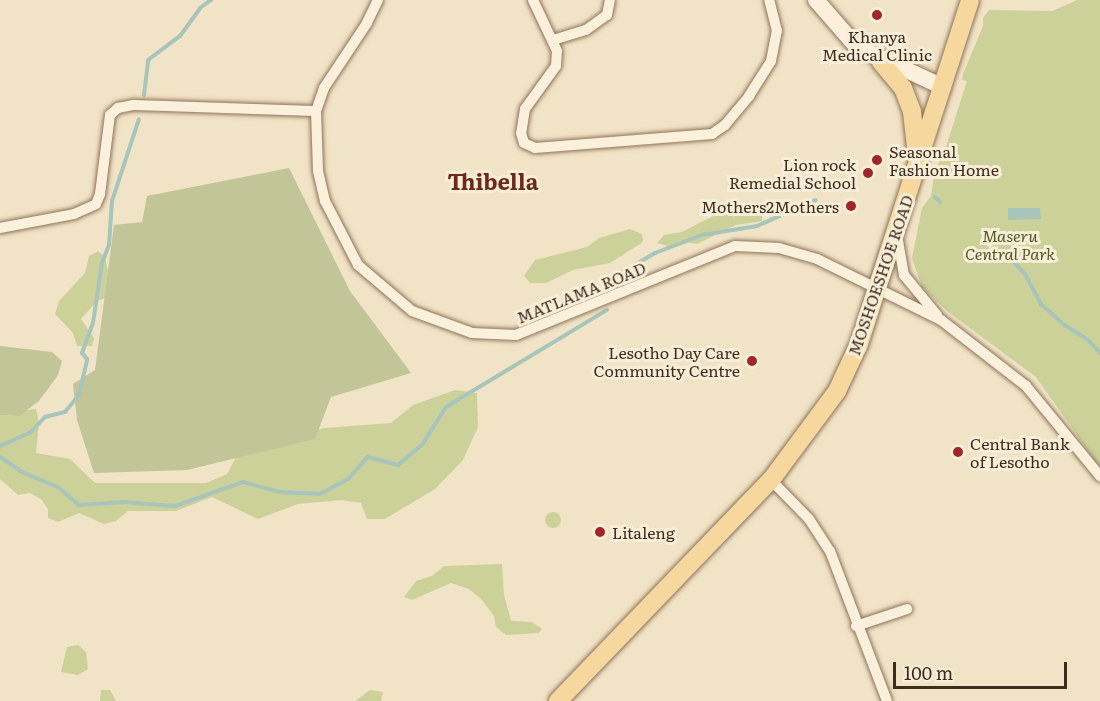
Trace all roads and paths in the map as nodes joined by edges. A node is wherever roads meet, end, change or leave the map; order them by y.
1 (378, 0) edge
2 (533, 0) edge
3 (610, 0) edge
4 (769, 0) edge
5 (816, 0) edge
6 (970, 0) edge
7 (553, 40) junction
8 (882, 62) junction
9 (943, 87) junction
10 (316, 111) junction
11 (918, 164) junction
12 (0, 228) edge
13 (896, 230) junction
14 (877, 288) junction
15 (941, 320) junction
16 (1100, 476) edge
17 (771, 480) junction
18 (907, 609) dead end
19 (856, 626) junction
20 (558, 701) edge
21 (887, 701) edge

1 - 10 street, MATLAMA ROAD
2 - 7 street
3 - 7 street
4 - 7 street
5 - 8 main road
6 - 9 main road, MOSHOESHOE ROAD
8 - 9 main road
8 - 11 main road
9 - 11 main road, MOSHOESHOE ROAD
10 - 12 street
10 - 14 street, MATLAMA ROAD
11 - 13 main road, MOSHOESHOE ROAD
13 - 14 main road, MOSHOESHOE ROAD
13 - 15 street
14 - 15 street, MATLAMA ROAD
14 - 17 main road, MOSHOESHOE ROAD
15 - 16 street
17 - 19 street
17 - 20 main road, MOSHOESHOE ROAD
18 - 19 street
19 - 21 street

